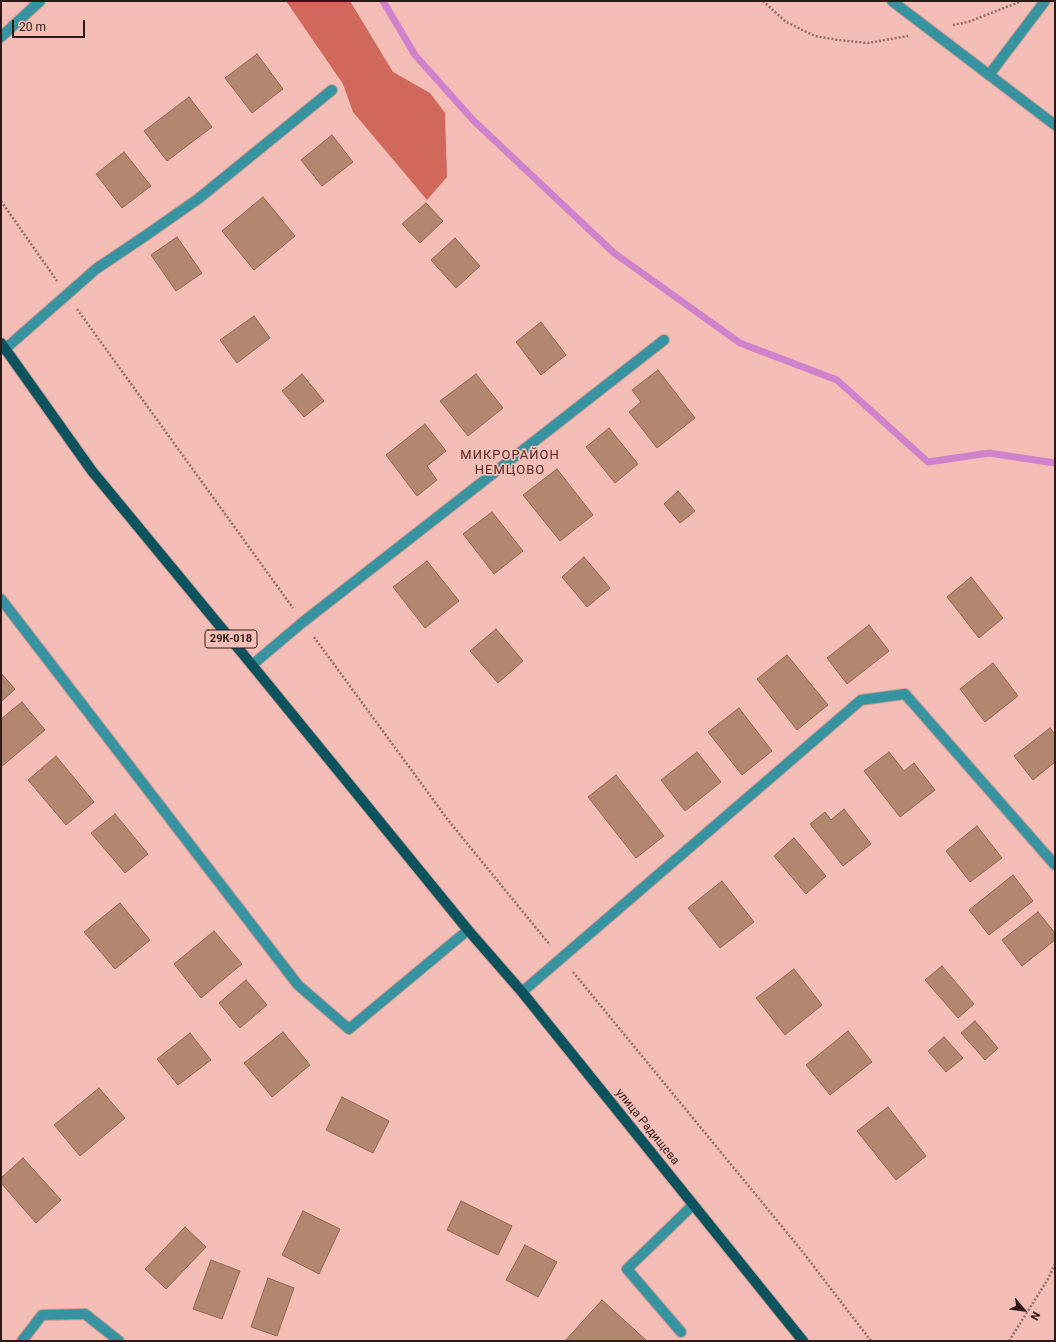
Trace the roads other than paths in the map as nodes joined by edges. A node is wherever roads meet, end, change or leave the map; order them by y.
1 (40, 1) edge
2 (892, 1) edge
3 (1044, 1) edge
4 (1, 37) edge
5 (989, 75) junction
6 (332, 90) dead end
7 (1055, 125) edge
8 (664, 340) dead end
9 (2, 348) edge
10 (1, 599) edge
11 (252, 665) junction
12 (1055, 865) edge
13 (468, 930) junction
14 (522, 992) junction
15 (693, 1204) junction
16 (682, 1332) dead end
17 (22, 1341) edge
18 (119, 1341) edge
19 (803, 1341) edge

1 - 4 street
2 - 5 street
3 - 5 street
5 - 7 street
6 - 9 street
8 - 11 street
9 - 11 main road, 29К-018
10 - 13 street
11 - 13 main road, 29К-018
12 - 14 street
13 - 14 main road, улица Радищева
14 - 15 main road, улица Радищева
15 - 16 street
15 - 19 main road, улица Радищева
17 - 18 street

